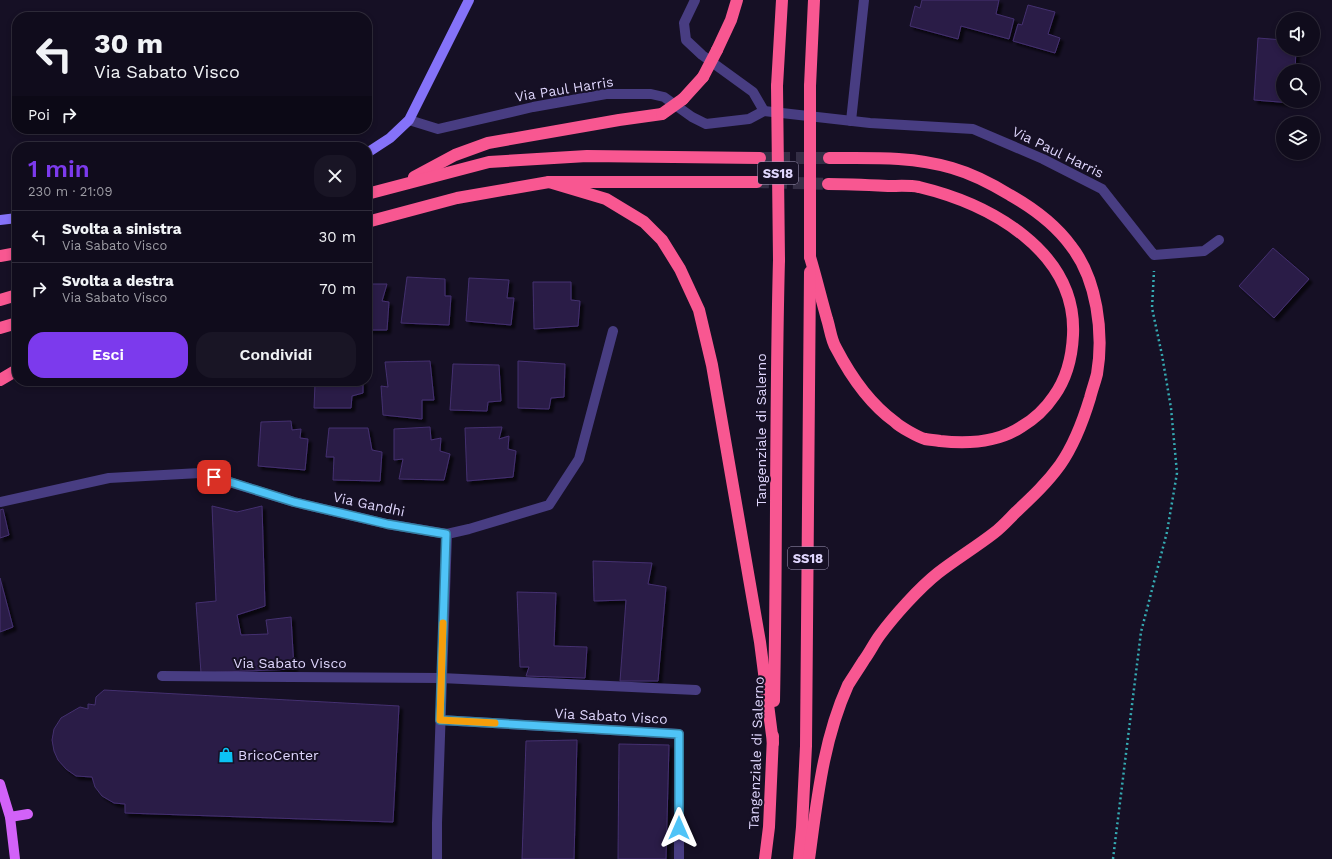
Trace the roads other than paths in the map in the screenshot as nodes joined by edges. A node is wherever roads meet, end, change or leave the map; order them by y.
1 (470, 0) edge
2 (695, 0) edge
3 (737, 0) edge
4 (782, 0) edge
5 (814, 0) edge
6 (864, 0) edge
7 (764, 111) junction
8 (409, 120) junction
9 (851, 121) junction
10 (372, 150) edge
11 (760, 158) tunnel mouth
12 (829, 158) tunnel mouth
13 (549, 182) junction
14 (757, 182) tunnel mouth
15 (828, 184) tunnel mouth
16 (395, 186) junction
17 (372, 193) edge
18 (12, 219) edge
19 (0, 220) edge
20 (372, 221) edge
21 (1219, 240) dead end
22 (12, 254) edge
23 (1, 256) edge
24 (810, 257) junction
25 (12, 294) edge
26 (0, 295) edge
27 (12, 296) edge
28 (0, 300) edge
29 (12, 324) edge
30 (0, 328) edge
31 (613, 331) dead end
32 (12, 373) edge
33 (0, 380) edge
34 (0, 502) edge
35 (446, 534) junction
36 (162, 676) dead end
37 (441, 678) junction
38 (696, 690) dead end
39 (440, 720) junction
40 (773, 743) junction
41 (0, 784) edge
42 (28, 814) dead end
43 (10, 817) junction
44 (15, 859) edge
45 (437, 859) edge
46 (679, 859) edge
47 (765, 859) edge
48 (799, 859) edge
49 (809, 859) edge

1 - 8 street
2 - 7 street
3 - 16 highway, bridge
4 - 40 highway, Tangenziale di Salerno / SS18, bridge
5 - 24 highway, SS18, bridge
6 - 9 street
7 - 8 street, Via Paul Harris
7 - 9 street, Via Paul Harris
8 - 10 street
9 - 21 street, Via Paul Harris
11 - 16 highway
12 - 49 highway
13 - 14 highway
13 - 20 highway
13 - 40 highway
15 - 24 highway
16 - 17 highway
18 - 19 street
22 - 23 highway
24 - 48 highway, SS18
25 - 26 highway
27 - 28 highway
29 - 30 highway
31 - 35 street, Via Gandhi
32 - 33 highway
34 - 35 street, Via Gandhi
35 - 37 street
36 - 37 street, Via Sabato Visco
37 - 38 street, Via Sabato Visco
37 - 39 street
39 - 45 street
39 - 46 street, Via Sabato Visco
40 - 47 highway, Tangenziale di Salerno / SS18
41 - 43 main road
42 - 43 main road
43 - 44 main road

